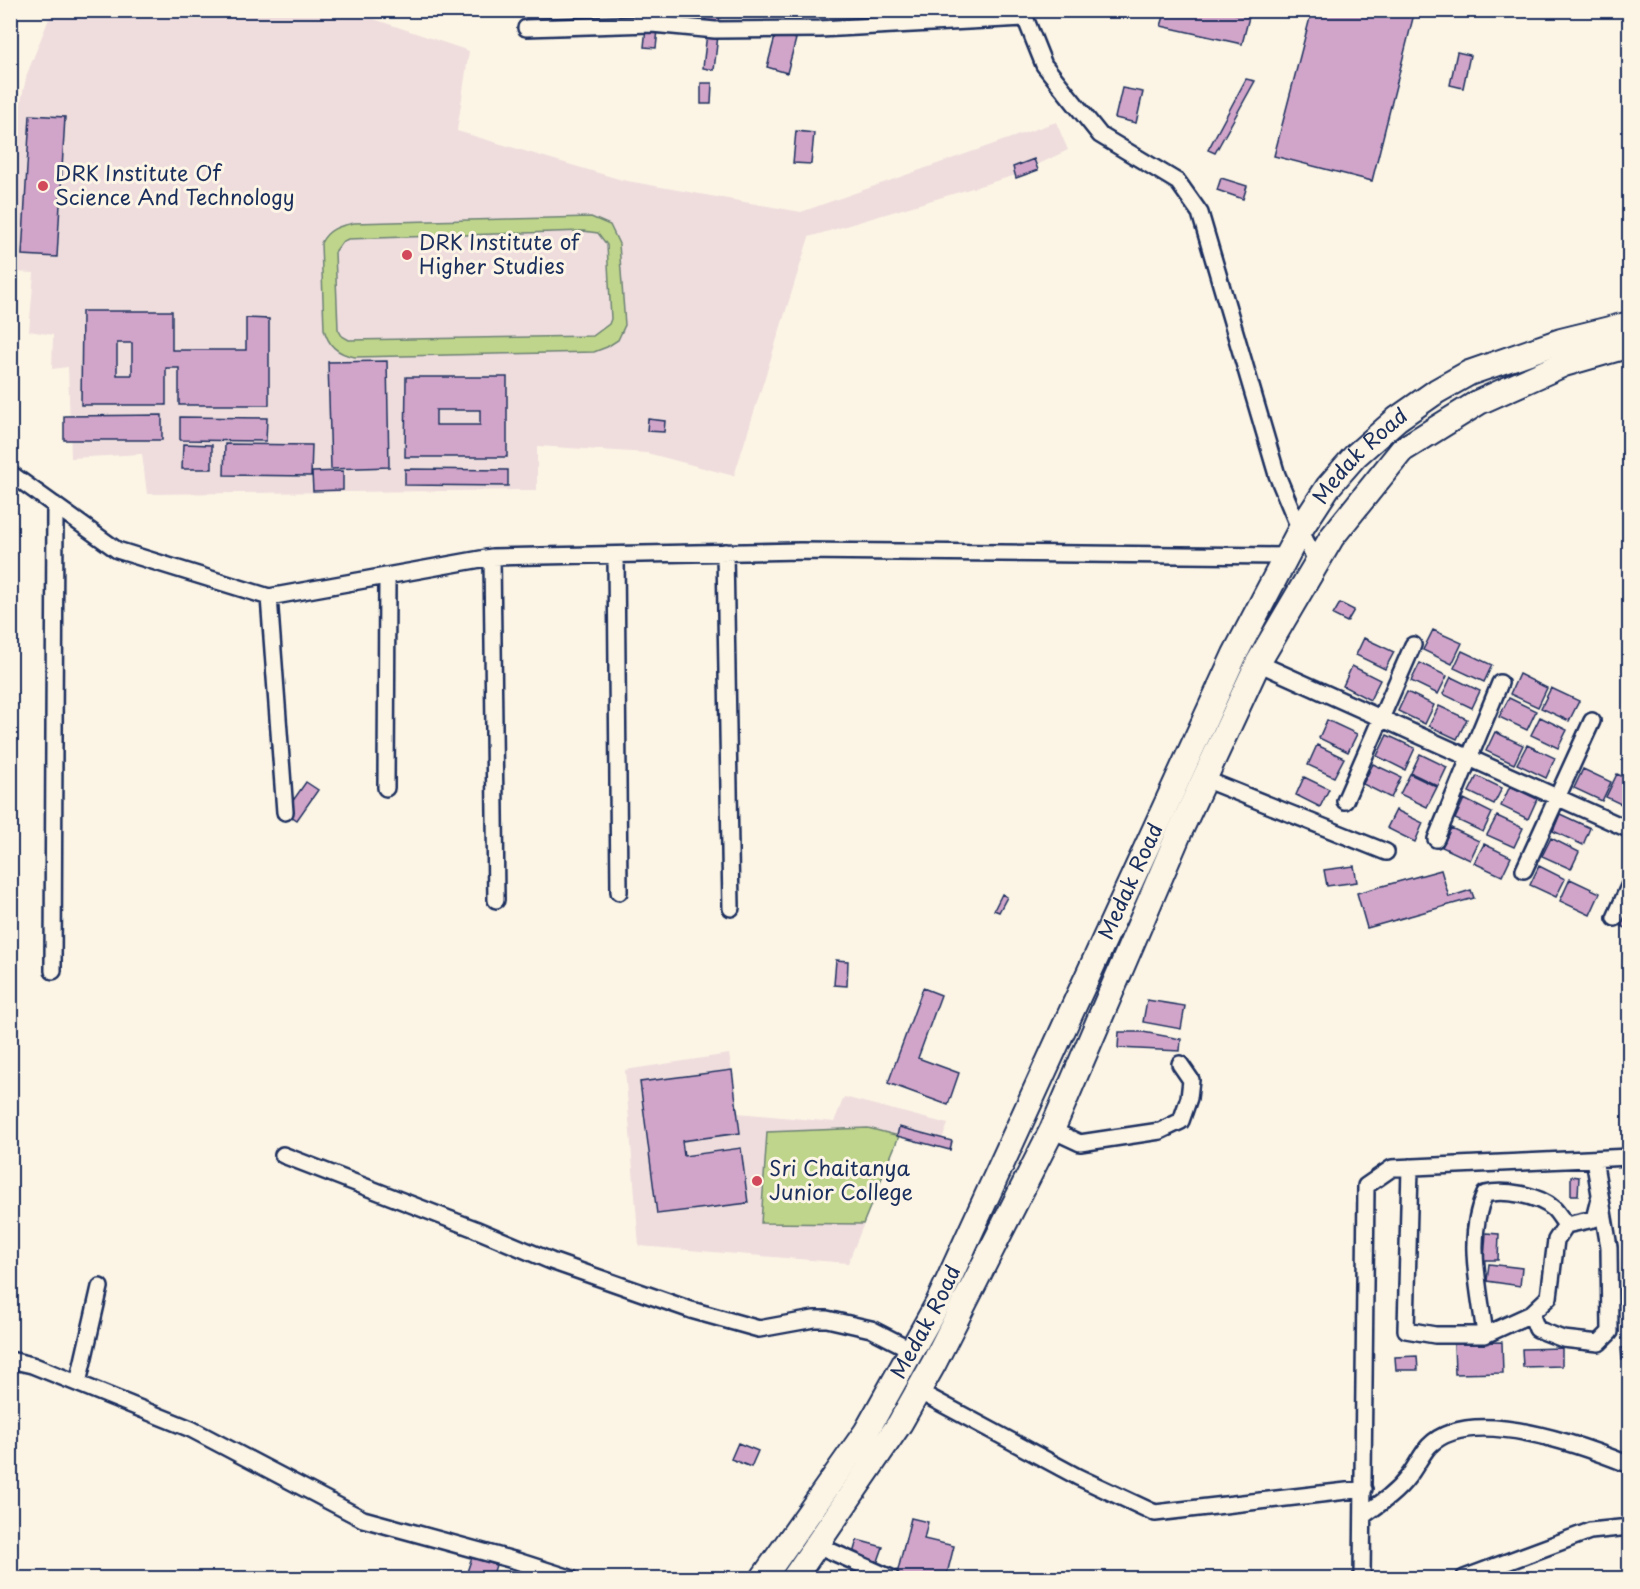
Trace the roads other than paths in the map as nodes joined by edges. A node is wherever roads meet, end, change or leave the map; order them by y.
1 (1023, 14) edge
2 (526, 28) dead end
3 (1629, 324) edge
4 (1629, 345) edge
5 (10, 473) edge
6 (55, 505) junction
7 (1300, 530) junction
8 (724, 552) junction
9 (616, 555) junction
10 (1286, 556) junction
11 (492, 558) junction
12 (1317, 562) junction
13 (387, 576) junction
14 (269, 597) junction
15 (1413, 645) dead end
16 (1258, 663) junction
17 (1500, 683) dead end
18 (1381, 718) junction
19 (1592, 721) dead end
20 (1470, 758) junction
21 (1204, 779) junction
22 (386, 788) dead end
23 (1557, 797) junction
24 (1346, 801) dead end
25 (285, 812) dead end
26 (1629, 830) edge
27 (1436, 839) dead end
28 (1386, 852) dead end
29 (1524, 870) dead end
30 (1629, 884) edge
31 (619, 892) dead end
32 (496, 900) dead end
33 (731, 908) dead end
34 (1615, 918) dead end
35 (53, 971) dead end
36 (1180, 1064) dead end
37 (1052, 1130) junction
38 (283, 1155) dead end
39 (1629, 1157) edge
40 (1594, 1159) junction
41 (1410, 1167) junction
42 (1600, 1195) junction
43 (1566, 1224) junction
44 (100, 1287) dead end
45 (1532, 1314) junction
46 (1485, 1335) junction
47 (912, 1350) junction
48 (10, 1360) edge
49 (78, 1383) junction
50 (918, 1391) junction
51 (1629, 1465) edge
52 (1364, 1489) junction
53 (1364, 1515) junction
54 (1629, 1527) edge
55 (817, 1545) junction
56 (570, 1578) edge
57 (763, 1578) edge
58 (794, 1578) edge
59 (891, 1578) edge
60 (1362, 1578) edge
61 (1464, 1578) edge

1 - 2 street
1 - 7 street
3 - 7 main road, Medak Road
4 - 12 main road, Medak Road
5 - 6 street
6 - 14 street
6 - 35 street
7 - 10 main road, Medak Road
7 - 12 street
8 - 9 street
8 - 10 street
8 - 33 street
9 - 11 street
9 - 31 street
10 - 47 main road, Medak Road
11 - 13 street
11 - 32 street
12 - 16 main road, Medak Road
13 - 14 street
13 - 22 street
14 - 25 street
15 - 18 street
16 - 18 street
16 - 21 main road, Medak Road
17 - 20 street
18 - 20 street
18 - 24 street
19 - 23 street
20 - 23 street
20 - 27 street
21 - 28 street
21 - 37 main road, Medak Road
23 - 26 street
23 - 29 street
30 - 34 street
36 - 37 street
37 - 50 main road, Medak Road
38 - 47 street
39 - 40 street
40 - 41 street
40 - 42 street
41 - 46 street
41 - 52 street
42 - 43 street
42 - 45 street
43 - 45 street
43 - 46 street
44 - 49 street
45 - 46 street
47 - 57 main road, Medak Road
48 - 49 street
49 - 56 street
50 - 52 street
50 - 55 main road, Medak Road
51 - 53 street
52 - 53 street
53 - 60 street
54 - 61 street
55 - 58 main road, Medak Road
55 - 59 street

